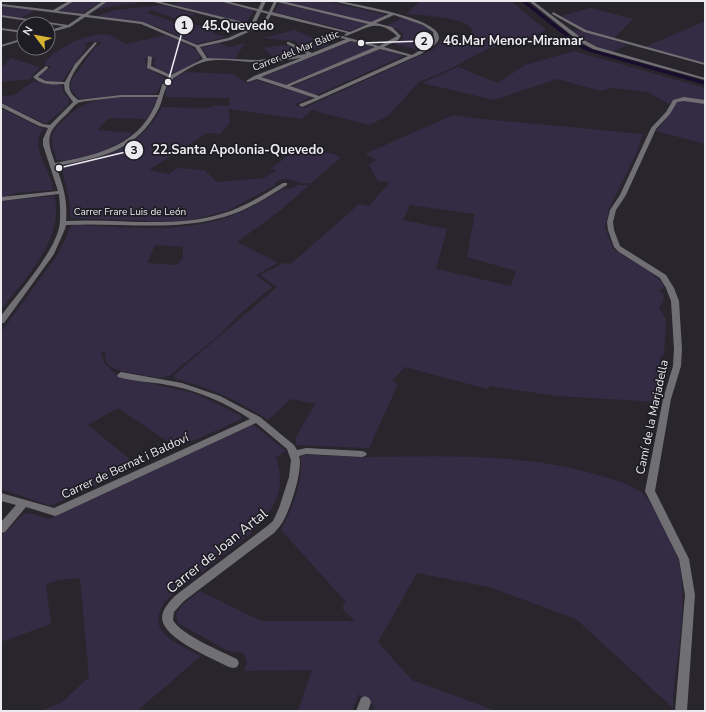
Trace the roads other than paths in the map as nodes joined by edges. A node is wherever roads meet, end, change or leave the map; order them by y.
1 (72, 1) edge
2 (106, 1) edge
3 (152, 1) edge
4 (221, 1) edge
5 (264, 1) edge
6 (276, 1) edge
7 (334, 1) edge
8 (531, 1) edge
9 (536, 1) edge
10 (1, 5) edge
11 (542, 8) junction
12 (260, 10) junction
13 (55, 11) junction
14 (269, 13) junction
15 (84, 15) junction
16 (1, 16) edge
17 (394, 17) junction
18 (388, 23) dead end
19 (372, 24) junction
20 (69, 26) junction
21 (252, 26) junction
22 (382, 26) junction
23 (1, 29) edge
24 (580, 29) junction
25 (56, 30) edge
26 (568, 30) junction
27 (16, 31) edge
28 (351, 33) junction
29 (235, 36) junction
30 (351, 39) junction
31 (16, 41) edge
32 (95, 43) dead end
33 (289, 43) dead end
34 (387, 44) junction
35 (3, 45) edge
36 (197, 46) junction
37 (380, 47) junction
38 (419, 52) junction
39 (312, 55) junction
40 (412, 56) junction
41 (150, 57) dead end
42 (206, 60) junction
43 (705, 64) edge
44 (46, 67) dead end
45 (171, 77) junction
46 (256, 77) junction
47 (705, 79) edge
48 (248, 80) dead end
49 (66, 84) junction
50 (285, 87) junction
51 (162, 96) junction
52 (318, 97) junction
53 (76, 102) junction
54 (705, 102) edge
55 (302, 105) dead end
56 (1, 106) edge
57 (51, 127) junction
58 (52, 165) junction
59 (285, 184) dead end
60 (62, 192) junction
61 (1, 199) edge
62 (63, 223) junction
63 (1, 320) edge
64 (122, 375) dead end
65 (257, 419) junction
66 (295, 453) junction
67 (362, 454) dead end
68 (1, 497) edge
69 (23, 504) junction
70 (1, 529) edge
71 (233, 663) dead end
72 (681, 711) edge

1 - 13 street
2 - 15 street
3 - 21 street
4 - 12 street
5 - 12 street
6 - 14 street
6 - 19 street
7 - 17 street
8 - 11 street
9 - 11 street
10 - 13 street
11 - 24 street
11 - 26 street
12 - 14 street
12 - 21 street
13 - 15 street
14 - 28 street
14 - 29 street
15 - 20 street
15 - 36 street
16 - 20 street
17 - 19 street
17 - 38 street
18 - 22 street
19 - 22 street
19 - 28 street
20 - 25 street
21 - 29 street
22 - 34 street
23 - 27 street
24 - 26 street
24 - 43 street
26 - 47 street
28 - 30 street
29 - 36 street
30 - 37 street
30 - 39 street, Carrer del Mar Bàltic
31 - 35 street
32 - 49 street
33 - 39 street
34 - 37 street
34 - 38 street
36 - 42 street
37 - 40 street
37 - 50 street
38 - 40 street
39 - 42 street
39 - 46 street, Carrer del Mar Bàltic
40 - 52 street
41 - 45 street
42 - 45 street
44 - 49 street
45 - 51 street
46 - 48 street, Carrer del Mar Bàltic
46 - 50 street
49 - 53 street
50 - 52 street
51 - 53 street
51 - 58 street
52 - 55 street
53 - 57 street
54 - 72 street, Camí de la Marjadella
56 - 57 street
57 - 58 street
58 - 60 street
59 - 62 street, Carrer Frare Luis de León
60 - 61 street
60 - 62 street
62 - 63 street
64 - 65 street
65 - 66 street
65 - 69 street, Carrer de Bernat i Baldoví
66 - 67 street
66 - 71 street, Carrer de Joan Artal
68 - 69 street, Carrer de Bernat i Baldoví
69 - 70 street

